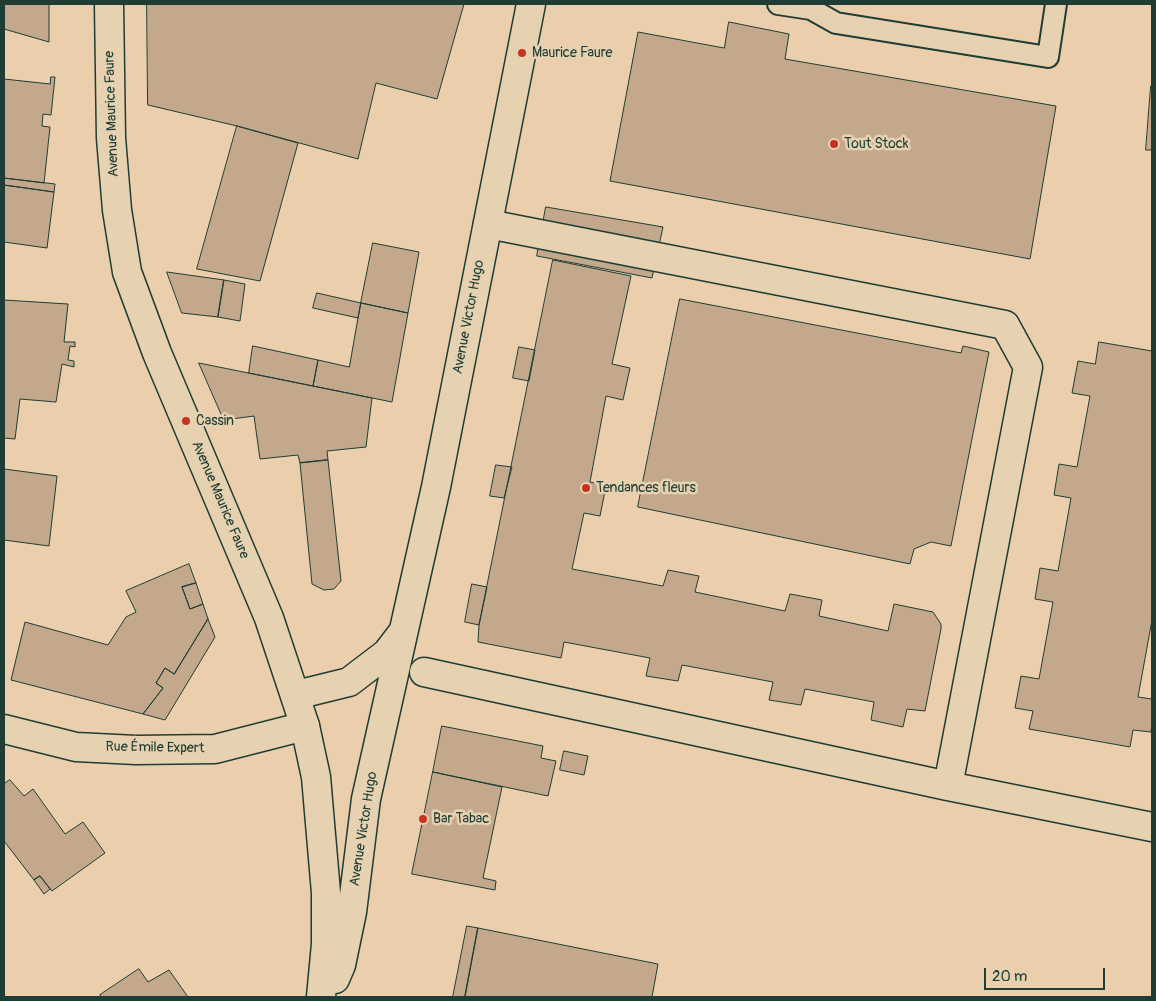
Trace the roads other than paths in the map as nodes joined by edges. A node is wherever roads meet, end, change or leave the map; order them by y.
1 (109, 4) edge
2 (531, 4) edge
3 (778, 4) edge
4 (1056, 4) edge
5 (811, 6) edge
6 (488, 224) junction
7 (405, 629) junction
8 (424, 672) dead end
9 (296, 696) junction
10 (305, 726) junction
11 (4, 728) edge
12 (948, 786) junction
13 (1152, 827) edge
14 (321, 997) edge
15 (326, 997) edge

1 - 9 street, Avenue Maurice Faure
2 - 6 street, Avenue Victor Hugo
3 - 5 lane
4 - 5 lane
6 - 7 street, Avenue Victor Hugo
6 - 12 street
7 - 9 street, Avenue Victor Hugo
7 - 15 street, Avenue Victor Hugo
8 - 12 street
9 - 10 street, Avenue Maurice Faure
10 - 11 street, Rue Émile Expert
10 - 14 street, Avenue Maurice Faure
12 - 13 street

